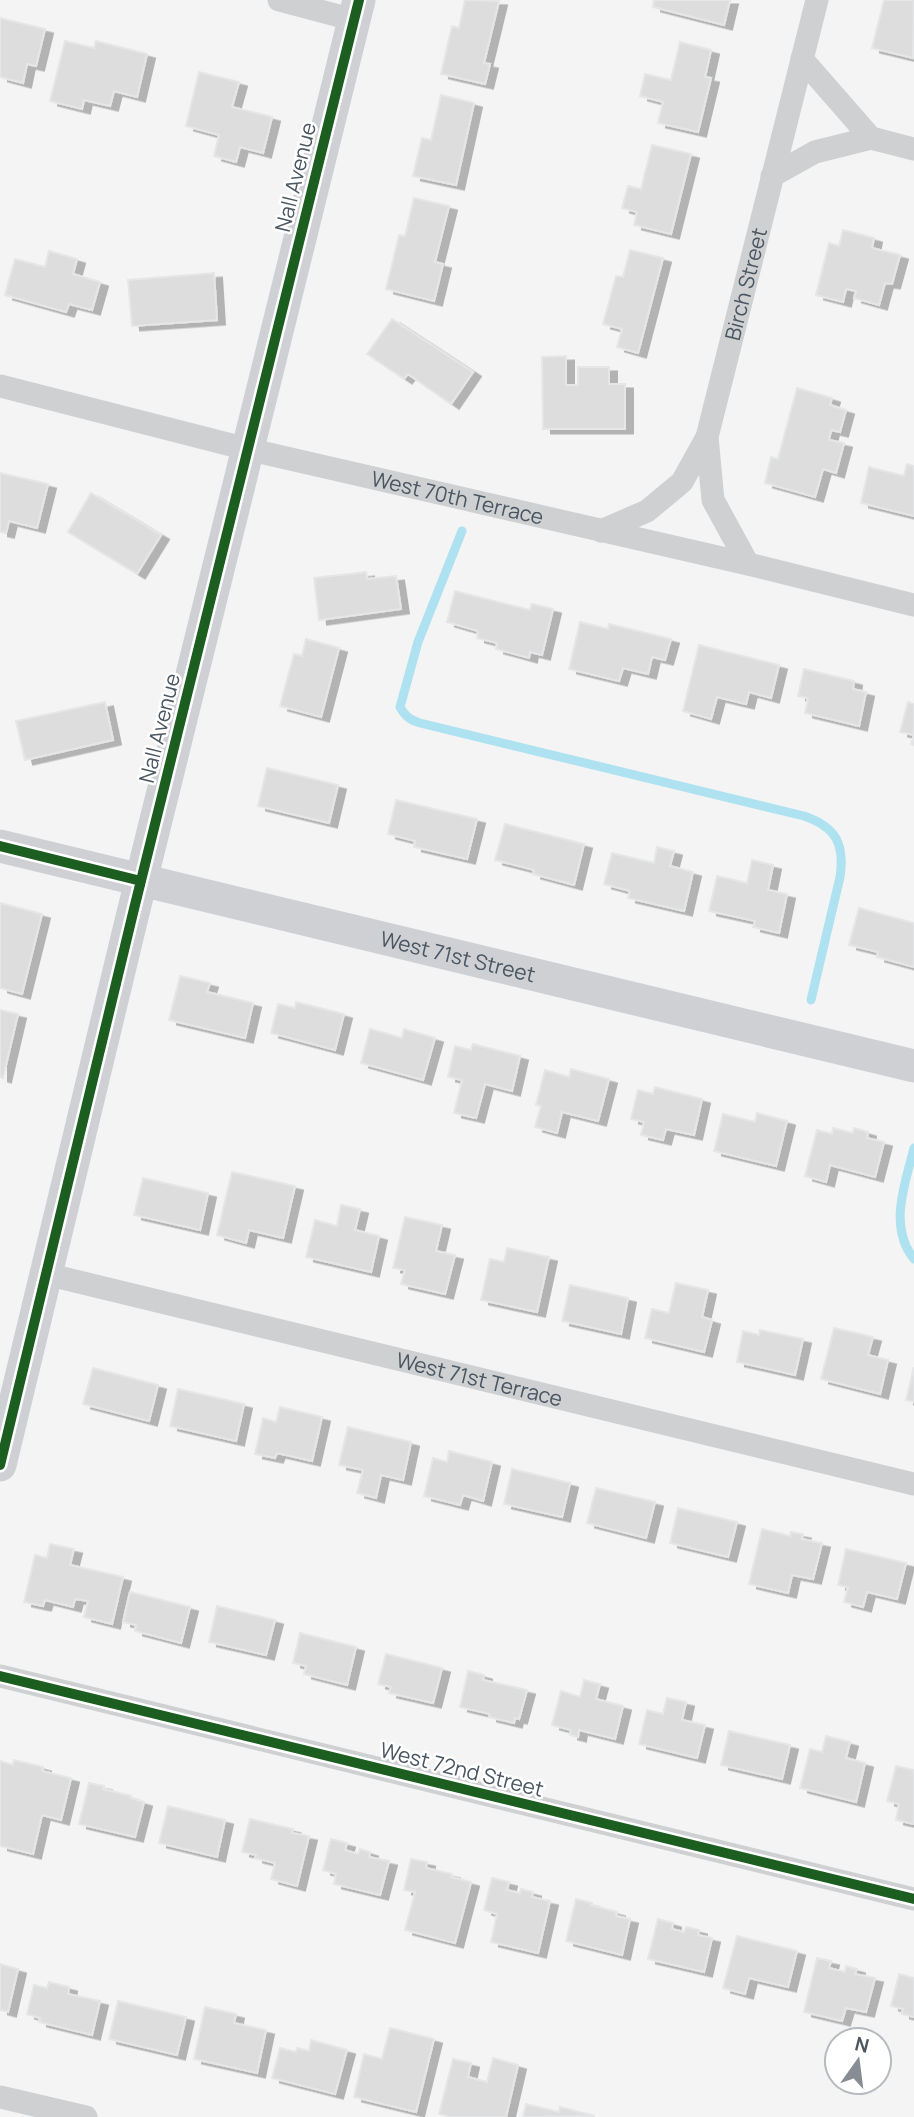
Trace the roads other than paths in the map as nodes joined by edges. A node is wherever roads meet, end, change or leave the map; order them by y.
1 (279, 0) edge
2 (817, 0) edge
3 (357, 10) edge
4 (802, 59) junction
5 (871, 138) junction
6 (914, 149) edge
7 (772, 176) junction
8 (0, 386) edge
9 (707, 437) junction
10 (247, 449) junction
11 (601, 531) junction
12 (748, 564) junction
13 (914, 605) edge
14 (0, 846) edge
15 (141, 881) junction
16 (914, 1066) edge
17 (46, 1275) junction
18 (0, 1465) edge
19 (914, 1484) edge
20 (0, 1676) edge
21 (914, 1899) edge
22 (0, 2096) edge
23 (86, 2117) edge

1 - 3 street
2 - 4 street, Birch Street
3 - 10 main road, Nall Avenue
4 - 5 street
4 - 7 street, Birch Street
5 - 6 street
5 - 7 street
7 - 9 street, Birch Street
8 - 10 street, West 70th Terrace
9 - 11 street
9 - 12 street, Birch Street
10 - 11 street, West 70th Terrace
10 - 15 main road, Nall Avenue
11 - 12 street, West 70th Terrace
12 - 13 street, West 70th Terrace
14 - 15 main road, West 71st Street
15 - 16 main road, West 71st Street
15 - 17 main road, Nall Avenue
17 - 18 main road, Nall Avenue
17 - 19 street, West 71st Terrace
20 - 21 street, West 72nd Street
22 - 23 street

